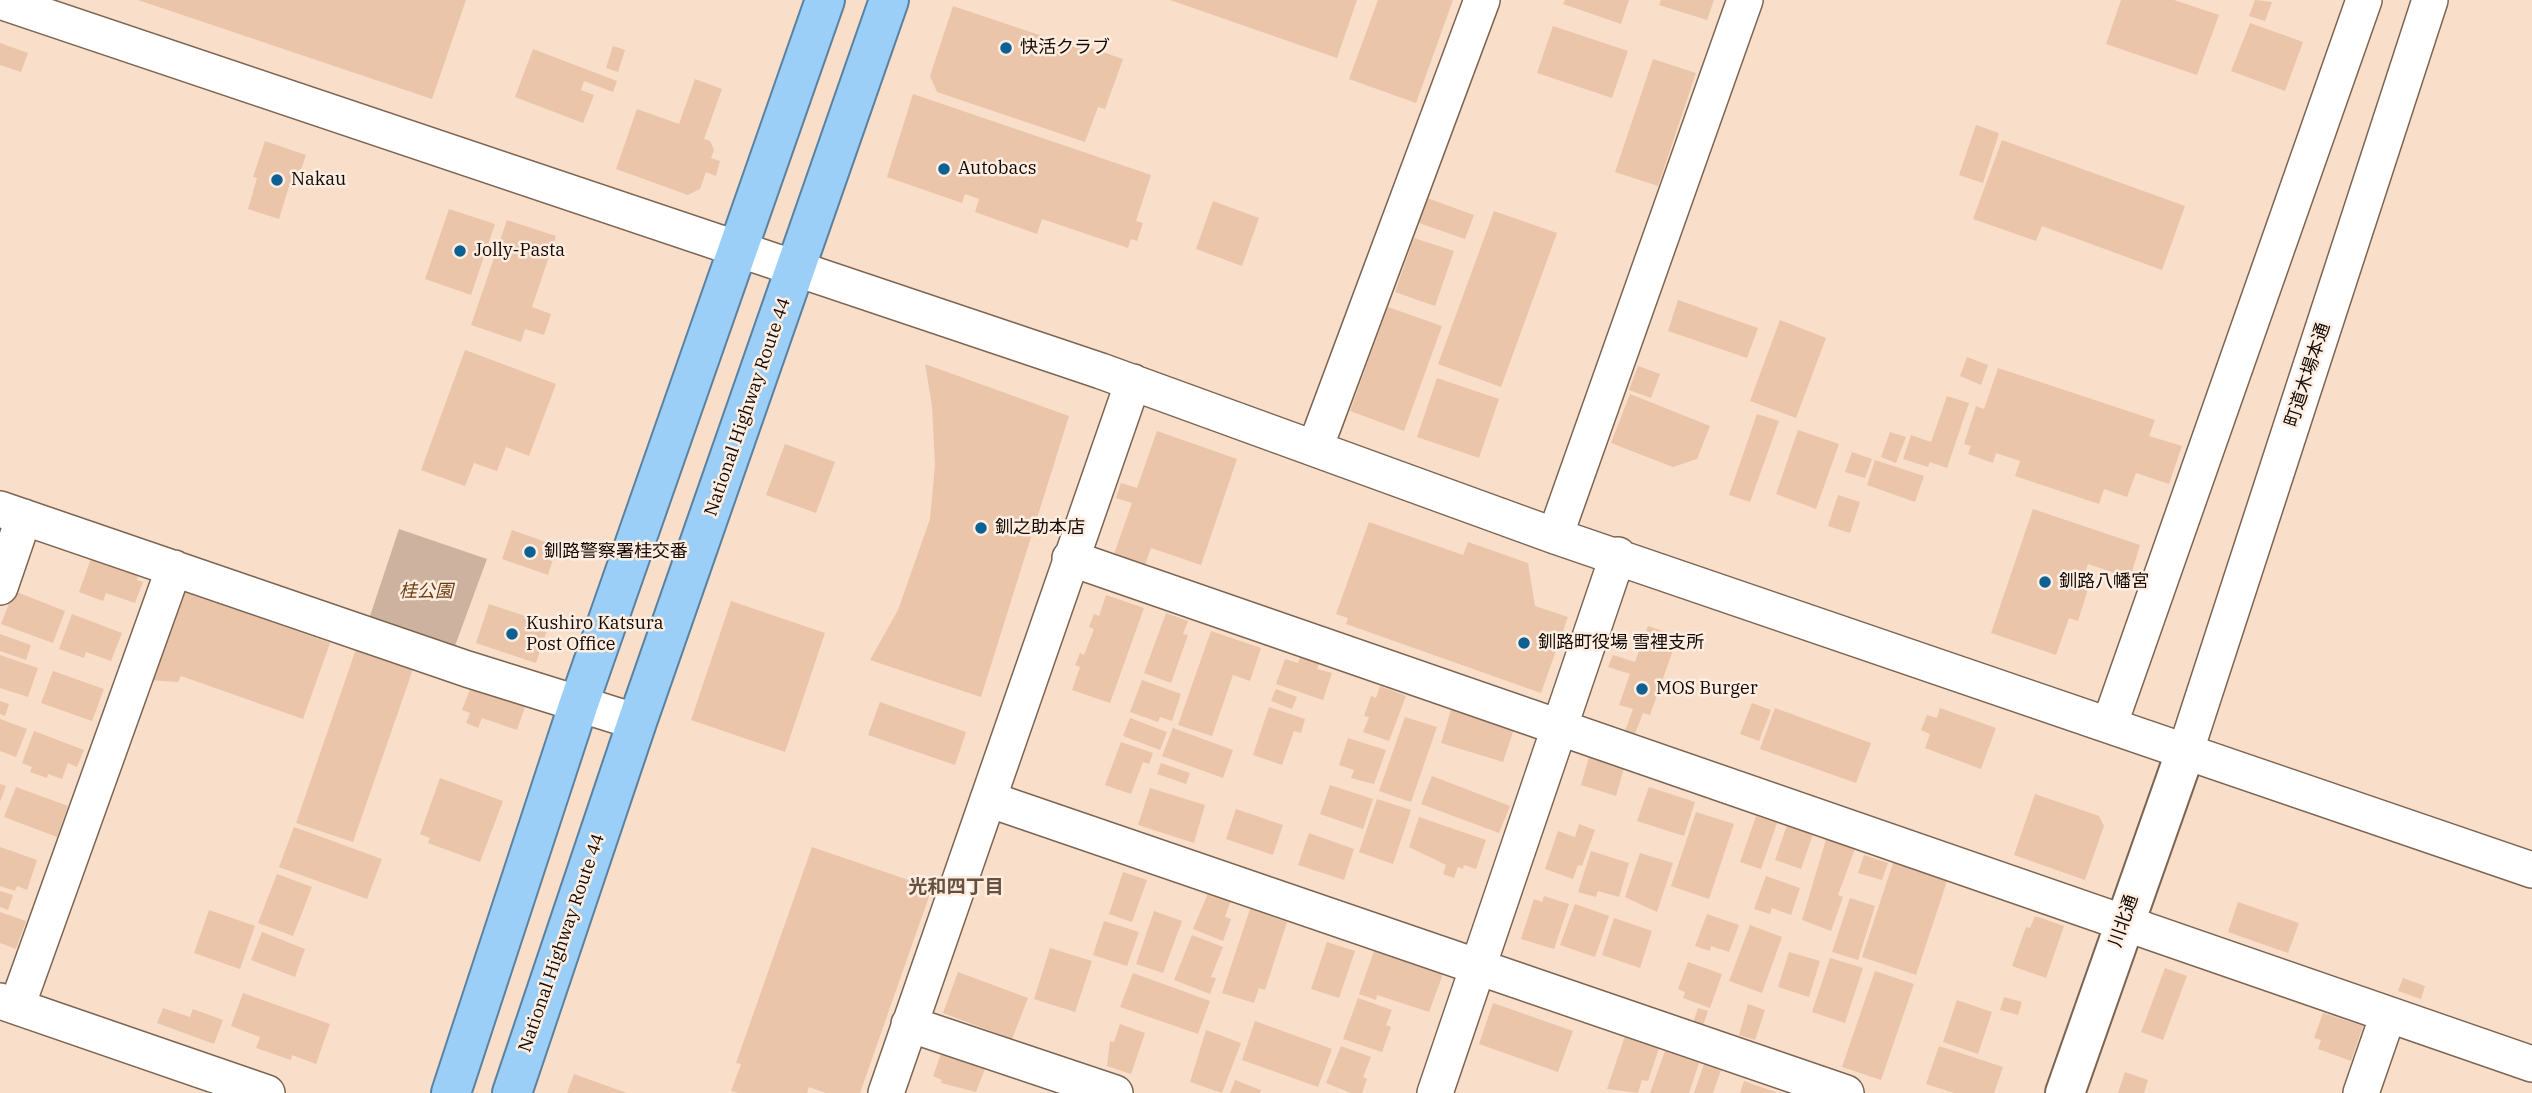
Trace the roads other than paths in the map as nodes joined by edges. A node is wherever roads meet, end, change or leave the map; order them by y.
1 (825, 0) edge
2 (889, 0) edge
3 (1482, 0) edge
4 (1745, 0) edge
5 (2364, 0) edge
6 (2430, 0) edge
7 (0, 1) edge
8 (738, 248) junction
9 (797, 269) junction
10 (1133, 382) junction
11 (1315, 448) junction
12 (12, 513) edge
13 (1555, 536) junction
14 (1618, 555) junction
15 (1070, 558) junction
16 (174, 568) junction
17 (0, 587) edge
18 (579, 703) junction
19 (637, 722) junction
20 (2110, 723) junction
21 (1560, 727) junction
22 (2186, 750) junction
23 (988, 799) junction
24 (2532, 870) edge
25 (2123, 923) junction
26 (1478, 966) junction
27 (8, 1003) edge
28 (2388, 1015) junction
29 (909, 1024) junction
30 (2532, 1064) edge
31 (267, 1093) edge
32 (451, 1093) edge
33 (512, 1093) edge
34 (886, 1093) edge
35 (1115, 1093) edge
36 (1435, 1093) edge
37 (1846, 1093) edge
38 (2065, 1093) edge
39 (2361, 1093) edge

1 - 8 highway
2 - 9 highway, National Highway Route 44
3 - 11 street
4 - 13 street
5 - 20 street
6 - 22 street, 町道木場本通
7 - 8 street
8 - 9 street
8 - 18 highway
9 - 10 street
9 - 19 highway, National Highway Route 44
10 - 11 street
10 - 15 street
11 - 13 street
12 - 16 street
12 - 17 street
13 - 14 street
14 - 20 street
14 - 21 street
15 - 21 street
15 - 23 street
16 - 18 street
16 - 27 street
18 - 19 street
18 - 32 highway
19 - 33 highway, National Highway Route 44
20 - 22 street
21 - 25 street
21 - 26 street
22 - 24 street
22 - 25 street, 川北通
23 - 26 street
23 - 29 street
25 - 28 street
25 - 38 street, 川北通
26 - 36 street
26 - 37 street
27 - 31 street
28 - 30 street
28 - 39 street
29 - 34 street
29 - 35 street

